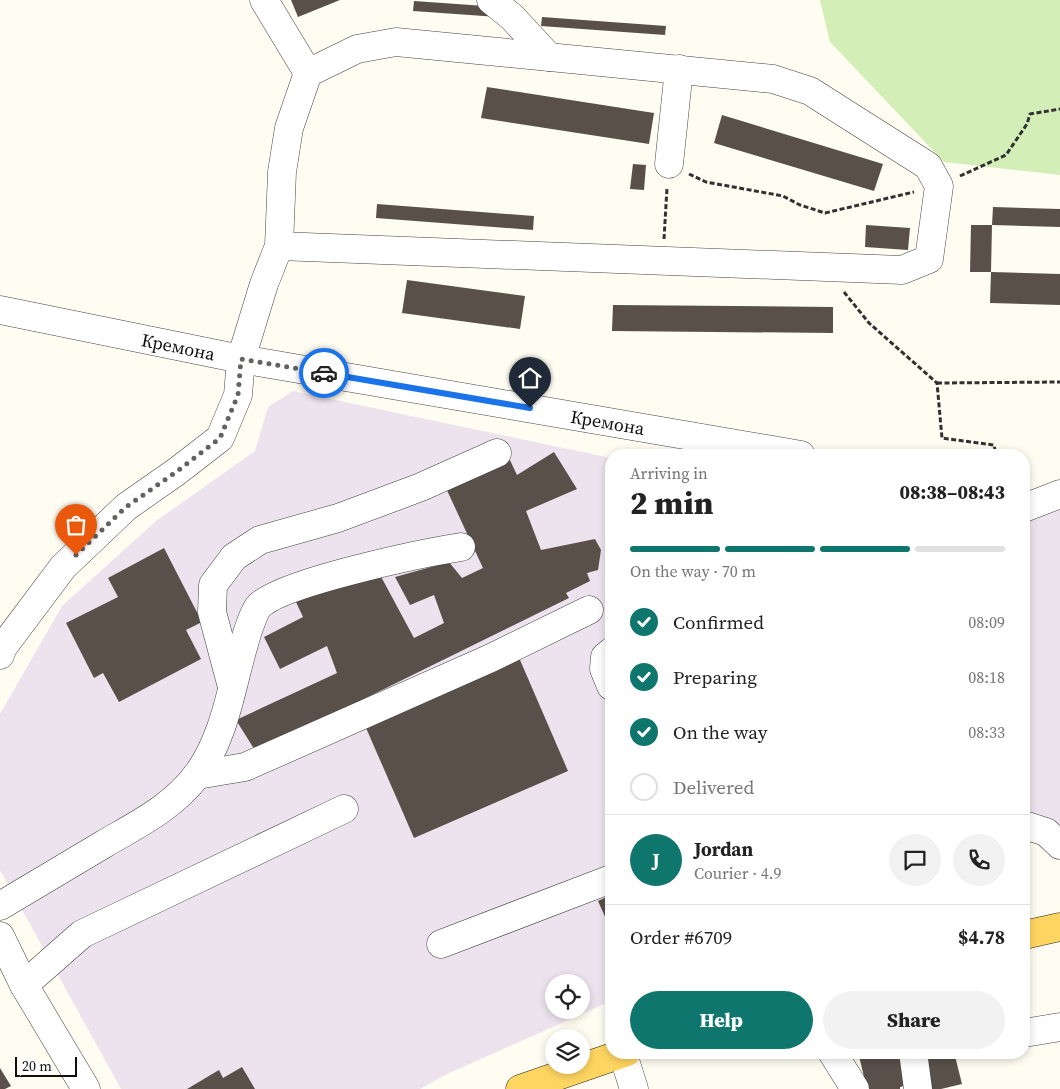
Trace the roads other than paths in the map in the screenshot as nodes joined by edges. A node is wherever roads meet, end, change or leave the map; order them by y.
1 (264, 0) edge
2 (491, 0) edge
3 (549, 57) junction
4 (679, 69) junction
5 (308, 73) junction
6 (669, 164) road end
7 (279, 246) junction
8 (0, 310) edge
9 (241, 359) junction
10 (766, 449) edge
11 (497, 453) dead end
12 (1060, 494) edge
13 (1030, 506) edge
14 (461, 547) dead end
15 (589, 610) dead end
16 (0, 655) edge
17 (605, 657) edge
18 (605, 671) edge
19 (233, 691) junction
20 (197, 775) junction
21 (344, 808) dead end
22 (1030, 827) edge
23 (1060, 845) edge
24 (605, 880) edge
25 (0, 906) edge
26 (1060, 926) edge
27 (1030, 934) edge
28 (0, 936) edge
29 (441, 944) dead end
30 (24, 985) junction
31 (1060, 1027) edge
32 (1030, 1032) edge
33 (612, 1059) edge
34 (626, 1059) edge
35 (836, 1059) edge
36 (914, 1059) edge
37 (568, 1080) edge
38 (86, 1089) edge
39 (520, 1089) edge
40 (634, 1089) edge
41 (855, 1089) edge
42 (918, 1089) edge

1 - 5 street
2 - 3 street
3 - 4 street
3 - 5 street
4 - 6 street
4 - 7 street
5 - 7 street
7 - 9 street
8 - 9 street, Кремона
9 - 10 street, Кремона
9 - 16 street
11 - 19 street
12 - 13 street
14 - 19 street
15 - 20 street
17 - 18 street
19 - 20 street
20 - 25 street
21 - 30 street
22 - 23 street
24 - 29 street
26 - 27 main road
28 - 30 street
30 - 38 street
31 - 32 street
33 - 37 main road
34 - 40 street
35 - 41 street
36 - 42 street
37 - 39 main road

